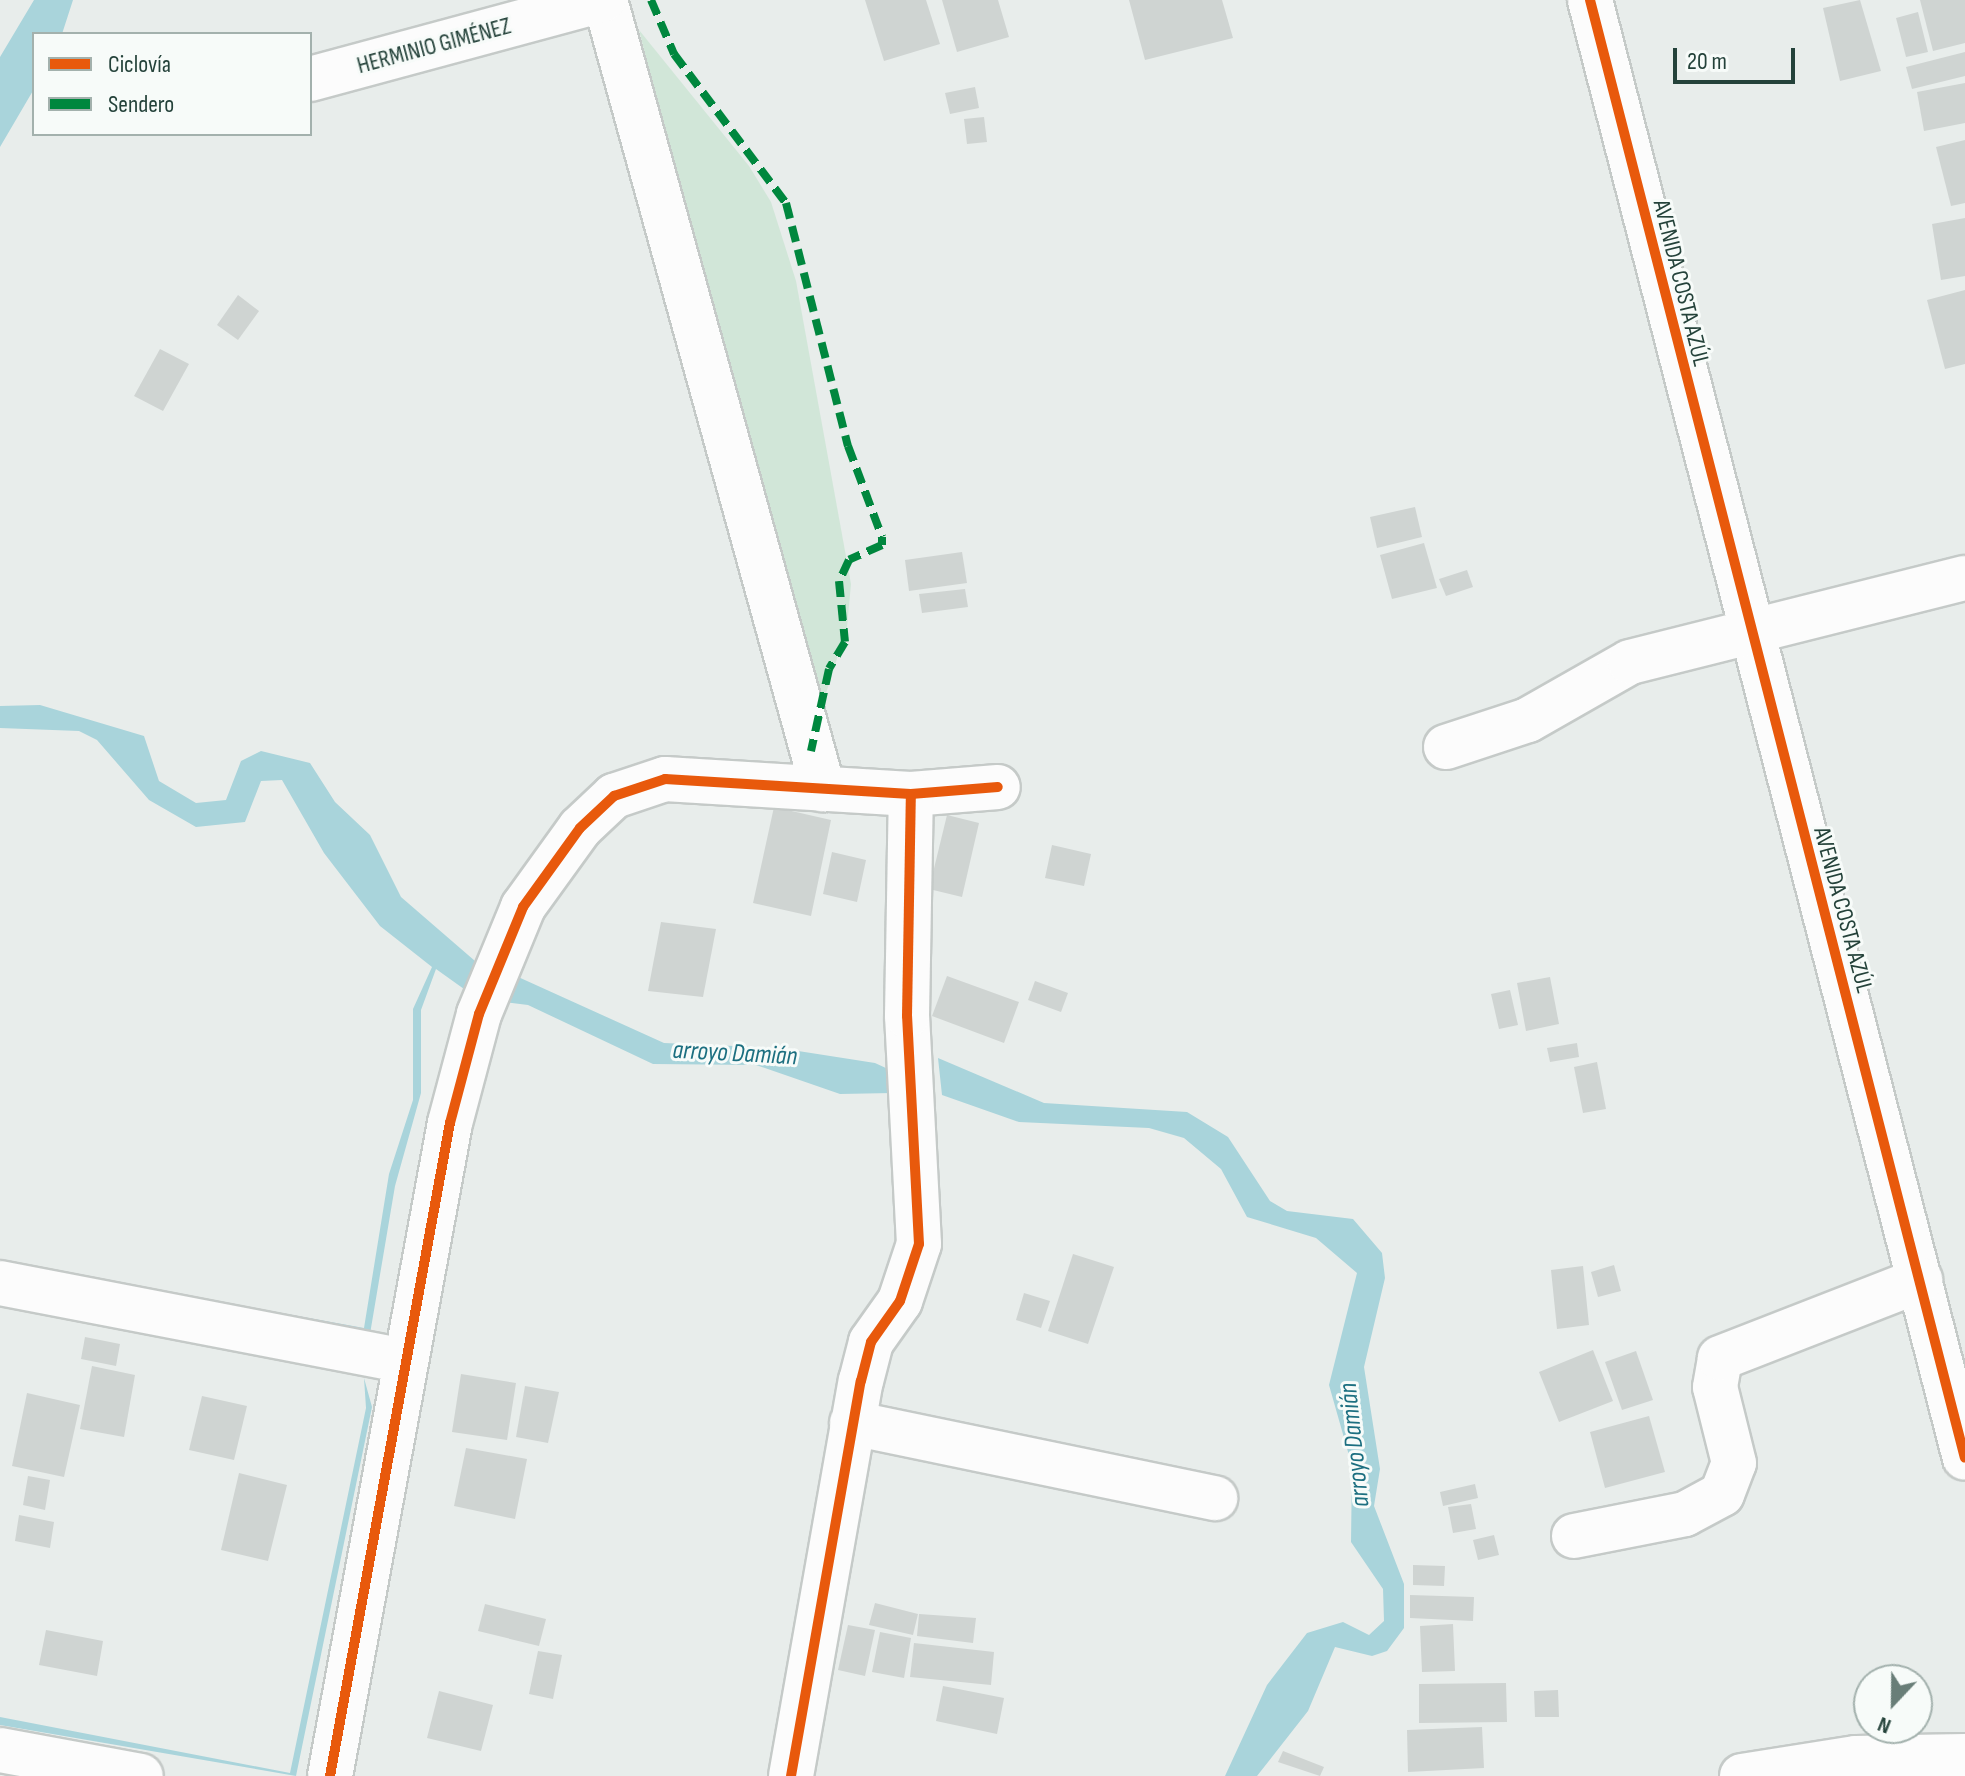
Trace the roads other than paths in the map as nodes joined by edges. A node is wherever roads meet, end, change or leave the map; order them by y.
1 (604, 0) edge
2 (1590, 0) edge
3 (312, 78) edge
4 (1965, 578) edge
5 (1747, 628) junction
6 (1446, 747) dead end
7 (998, 787) dead end
8 (823, 789) junction
9 (911, 794) junction
10 (1920, 1280) junction
11 (0, 1283) edge
12 (406, 1361) junction
13 (852, 1423) junction
14 (1965, 1458) edge
15 (1215, 1498) dead end
16 (1574, 1536) dead end
17 (0, 1750) edge
18 (1965, 1756) edge
19 (141, 1776) edge
20 (330, 1776) edge
21 (791, 1776) edge
22 (1742, 1776) edge

1 - 3 street, HERMINIO GIMÉNEZ
1 - 8 street
2 - 5 street, AVENIDA COSTA AZÚL
4 - 5 street
5 - 6 street
5 - 10 street, AVENIDA COSTA AZÚL
7 - 9 street
8 - 9 street
8 - 12 street
9 - 13 street
10 - 14 street, AVENIDA COSTA AZÚL
10 - 16 street
11 - 12 street
12 - 20 street
13 - 15 street
13 - 21 street
17 - 19 street
18 - 22 street

